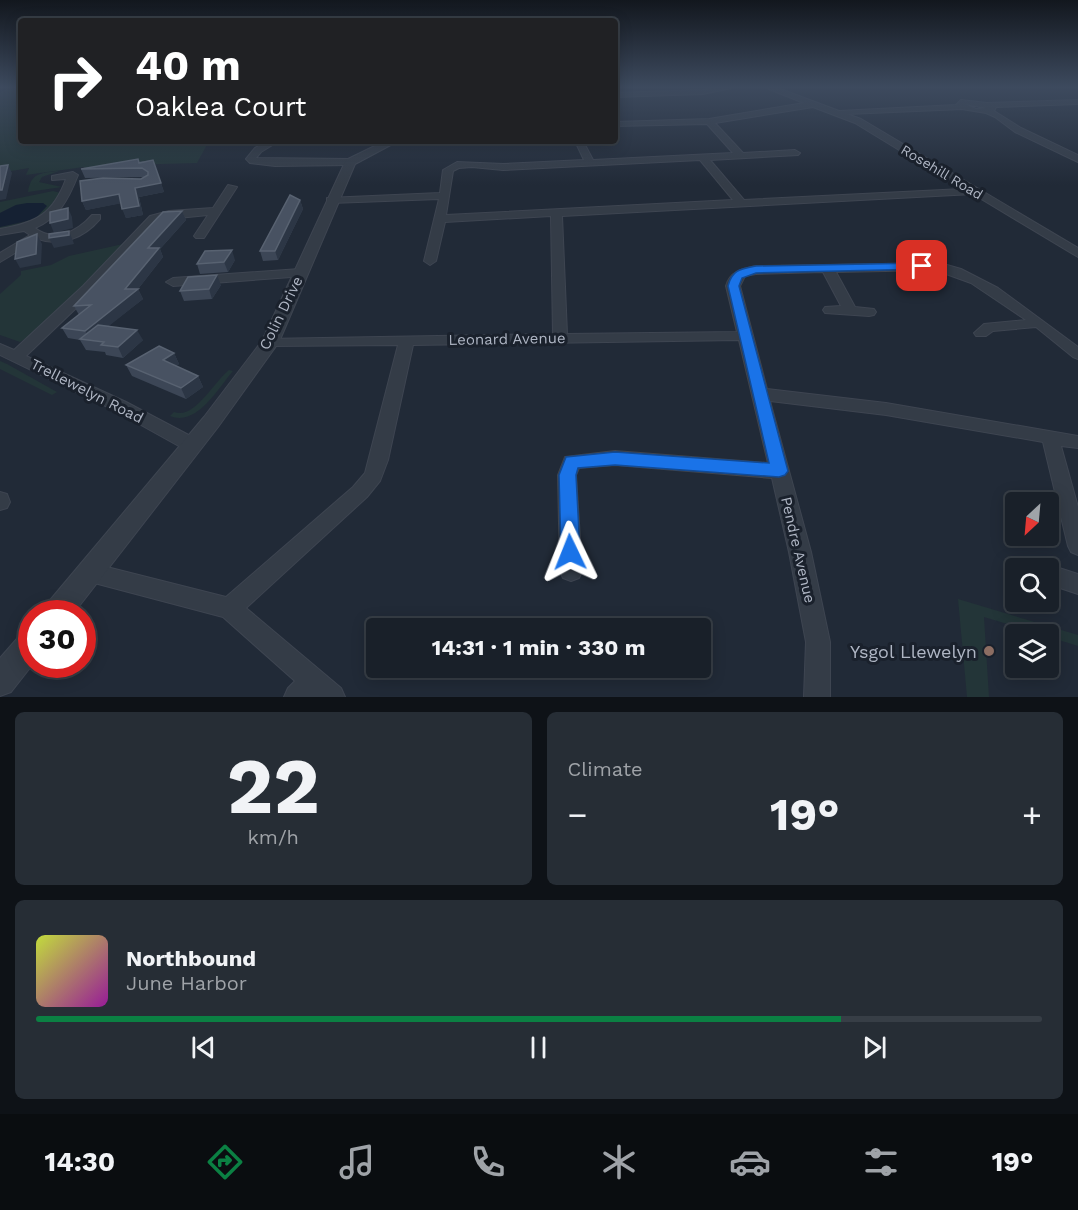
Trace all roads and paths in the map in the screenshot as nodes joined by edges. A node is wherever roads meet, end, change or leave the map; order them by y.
1 (721, 120) edge
2 (853, 120) edge
3 (1004, 120) edge
4 (709, 121) junction
5 (618, 122) edge
6 (270, 144) edge
7 (387, 144) edge
8 (580, 144) edge
9 (794, 153) dead end
10 (741, 156) junction
11 (702, 158) junction
12 (1078, 159) edge
13 (350, 162) junction
14 (590, 163) junction
15 (56, 178) dead end
16 (232, 187) dead end
17 (975, 191) junction
18 (445, 196) junction
19 (331, 200) junction
20 (742, 204) junction
21 (214, 212) junction
22 (556, 214) junction
23 (96, 217) dead end
24 (440, 219) junction
25 (216, 229) dead end
26 (32, 231) junction
27 (0, 232) edge
28 (1078, 253) edge
29 (0, 258) edge
30 (430, 261) dead end
31 (827, 268) junction
32 (300, 273) junction
33 (173, 282) dead end
34 (830, 310) dead end
35 (850, 311) junction
36 (869, 312) dead end
37 (1037, 323) junction
38 (981, 333) dead end
39 (744, 336) junction
40 (560, 338) junction
41 (408, 340) junction
42 (270, 342) junction
43 (0, 349) edge
44 (1078, 354) edge
45 (17, 356) junction
46 (761, 394) junction
47 (1050, 436) junction
48 (1078, 442) edge
49 (192, 445) junction
50 (779, 471) junction
51 (1078, 546) edge
52 (571, 572) dead end
53 (91, 573) junction
54 (1059, 578) edge
55 (1078, 584) edge
56 (68, 600) edge
57 (229, 608) junction
58 (18, 660) edge
59 (0, 681) edge
60 (305, 689) edge
61 (332, 697) edge
62 (817, 697) edge

1 - 4 street
2 - 17 street, Rosehill Road
3 - 12 street
4 - 5 street
4 - 10 street
6 - 13 street
7 - 13 street
8 - 14 street
9 - 10 street
10 - 11 street
11 - 14 street
11 - 20 street
13 - 19 street, Colin Drive
14 - 18 street
15 - 26 street
16 - 21 street
17 - 20 street
17 - 28 street, Rosehill Road
18 - 19 street
18 - 24 street
19 - 32 street, Colin Drive
20 - 22 street
21 - 25 street
21 - 45 street, Trellewelyn Road
22 - 24 street
22 - 40 street
23 - 26 street
24 - 30 street
26 - 27 street
26 - 29 street
31 - 35 street
31 - 37 street, Pendre Avenue
31 - 39 street, Pendre Avenue
32 - 33 street
32 - 42 street, Colin Drive
34 - 35 street
35 - 36 street
37 - 38 street
37 - 44 street, Pendre Avenue
39 - 40 street, Leonard Avenue
39 - 46 street, Pendre Avenue
40 - 41 street, Leonard Avenue
41 - 42 street, Leonard Avenue
41 - 57 street
42 - 49 street, Colin Drive
43 - 45 street
45 - 49 street, Trellewelyn Road
46 - 47 street
46 - 50 street, Pendre Avenue
47 - 48 street
47 - 51 street
49 - 53 street
50 - 52 street
50 - 62 street, Pendre Avenue
53 - 56 street
53 - 57 street
54 - 55 street
57 - 60 street
58 - 59 street
60 - 61 street

